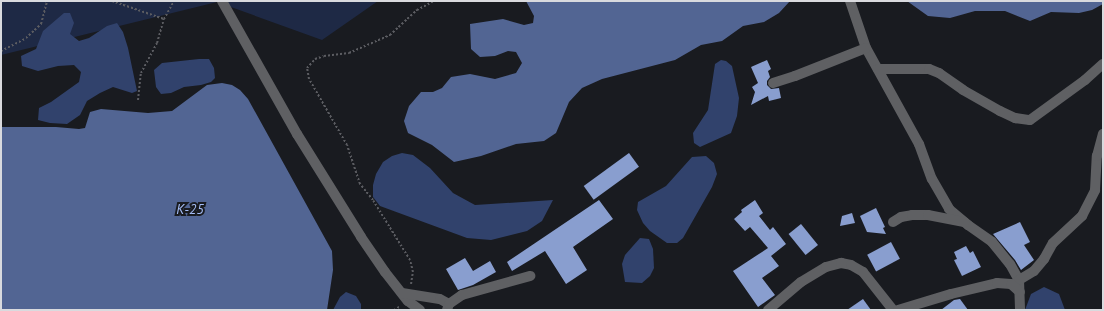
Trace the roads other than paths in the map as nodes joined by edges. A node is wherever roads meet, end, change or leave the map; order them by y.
1 (222, 1) edge
2 (850, 1) edge
3 (866, 48) junction
4 (1103, 64) edge
5 (878, 69) junction
6 (773, 83) dead end
7 (1103, 134) edge
8 (892, 222) dead end
9 (964, 222) junction
10 (530, 276) dead end
11 (1019, 280) junction
12 (1020, 292) junction
13 (405, 293) junction
14 (448, 307) edge
15 (420, 310) edge
16 (768, 310) edge
17 (893, 310) edge
18 (898, 310) edge
19 (1020, 310) edge

1 - 13 street
2 - 3 street
3 - 5 street
3 - 6 street
4 - 5 street
5 - 9 street
7 - 11 street
8 - 9 street
9 - 11 street
10 - 14 street
11 - 12 street
12 - 18 street
12 - 19 street
13 - 14 street
13 - 15 street
16 - 17 street

